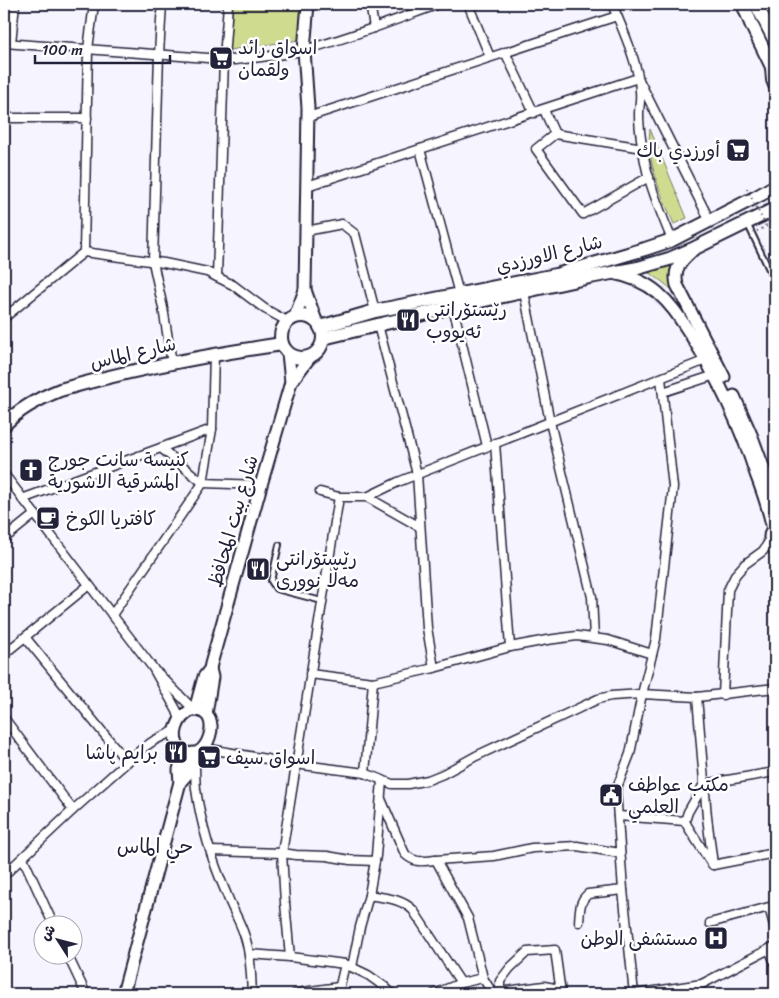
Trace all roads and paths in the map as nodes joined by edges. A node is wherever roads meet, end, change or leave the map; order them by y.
1 (15, 4) edge
2 (94, 4) edge
3 (162, 4) edge
4 (228, 4) edge
5 (308, 4) edge
6 (371, 4) edge
7 (439, 4) edge
8 (468, 4) edge
9 (612, 4) edge
10 (743, 4) edge
11 (756, 4) edge
12 (617, 16) junction
13 (374, 28) junction
14 (775, 41) edge
15 (8, 43) edge
16 (88, 49) junction
17 (304, 50) junction
18 (505, 52) junction
19 (159, 54) junction
20 (490, 58) junction
21 (224, 59) junction
22 (774, 70) edge
23 (638, 78) junction
24 (775, 85) edge
25 (544, 110) junction
26 (534, 113) junction
27 (308, 117) junction
28 (4, 118) edge
29 (87, 118) junction
30 (555, 134) junction
31 (643, 148) junction
32 (420, 150) junction
33 (649, 177) junction
34 (307, 186) junction
35 (775, 186) edge
36 (747, 189) dead end
37 (724, 213) junction
38 (772, 217) edge
39 (710, 221) junction
40 (734, 229) junction
41 (749, 229) junction
42 (306, 231) junction
43 (672, 240) junction
44 (695, 248) junction
45 (84, 252) junction
46 (154, 262) junction
47 (612, 272) junction
48 (218, 277) junction
49 (775, 282) edge
50 (305, 290) junction
51 (524, 292) junction
52 (459, 294) junction
53 (453, 307) junction
54 (375, 311) junction
55 (4, 318) edge
56 (291, 319) junction
57 (378, 324) junction
58 (320, 328) junction
59 (285, 348) junction
60 (214, 354) junction
61 (310, 356) junction
62 (706, 360) junction
63 (172, 363) junction
64 (715, 375) junction
65 (661, 378) junction
66 (291, 382) junction
67 (663, 392) junction
68 (550, 422) junction
69 (4, 425) edge
70 (212, 429) junction
71 (491, 444) junction
72 (161, 448) junction
73 (4, 474) edge
74 (417, 474) junction
75 (203, 483) junction
76 (261, 485) junction
77 (320, 492) dead end
78 (339, 497) junction
79 (367, 497) junction
80 (775, 498) edge
81 (22, 499) junction
82 (34, 514) junction
83 (420, 527) junction
84 (773, 536) edge
85 (4, 539) edge
86 (280, 545) dead end
87 (89, 585) junction
88 (322, 601) junction
89 (112, 615) junction
90 (25, 637) junction
91 (594, 638) junction
92 (510, 647) junction
93 (4, 654) edge
94 (652, 654) junction
95 (153, 668) junction
96 (434, 668) junction
97 (310, 674) junction
98 (373, 682) junction
99 (775, 688) edge
100 (642, 694) junction
101 (723, 695) junction
102 (697, 697) junction
103 (199, 712) junction
104 (4, 718) edge
105 (178, 725) junction
106 (194, 751) junction
107 (127, 762) junction
108 (296, 764) junction
109 (775, 772) edge
110 (365, 773) junction
111 (382, 780) junction
112 (704, 784) junction
113 (381, 798) junction
114 (72, 810) junction
115 (618, 816) junction
116 (685, 821) junction
117 (211, 851) junction
118 (282, 853) junction
119 (620, 853) junction
120 (775, 853) edge
121 (23, 858) junction
122 (4, 859) edge
123 (436, 860) junction
124 (375, 861) junction
125 (713, 866) junction
126 (6, 872) edge
127 (623, 890) junction
128 (368, 895) junction
129 (49, 916) edge
130 (580, 922) dead end
131 (710, 923) dead end
132 (775, 929) edge
133 (772, 948) edge
134 (248, 954) junction
135 (290, 957) junction
136 (775, 963) edge
137 (73, 966) edge
138 (349, 966) junction
139 (483, 978) junction
140 (460, 983) junction
141 (686, 987) junction
142 (339, 991) edge
143 (495, 993) edge
144 (86, 994) edge
145 (123, 994) edge
146 (252, 994) edge
147 (295, 994) edge
148 (392, 994) edge
149 (434, 994) edge
150 (562, 994) edge
151 (634, 994) edge
152 (691, 994) edge

1 - 15 street
2 - 16 street
3 - 19 street
4 - 21 street
5 - 17 main road
6 - 13 street
7 - 13 street
8 - 20 street
9 - 12 street
10 - 22 main road
11 - 14 main road
12 - 18 street
12 - 23 street
13 - 17 street
15 - 16 street
16 - 19 street
16 - 29 street
17 - 21 street
17 - 27 main road
18 - 20 street
18 - 26 street
19 - 21 street
19 - 46 street
20 - 27 street
21 - 48 street
22 - 24 main road
23 - 25 street
23 - 31 street
23 - 39 street
25 - 26 street
25 - 30 street
26 - 32 street
27 - 34 main road
28 - 29 street
29 - 45 street
30 - 31 street
30 - 33 street
31 - 33 street
32 - 34 street
32 - 52 street
33 - 43 street
34 - 42 main road
35 - 37 main road, شارع الاورزدي
36 - 38 path, bridge
37 - 39 main road, شارع الاورزدي
37 - 40 main road
38 - 41 main road, شارع الاورزدي
38 - 41 path
39 - 43 main road, شارع الاورزدي
40 - 41 main road, شارع الاورزدي
40 - 44 main road, شارع الاورزدي
41 - 49 lane
42 - 50 main road
42 - 54 street
43 - 52 main road, شارع الاورزدي
44 - 47 main road, شارع الاورزدي
44 - 80 main road
45 - 46 street
45 - 55 street
46 - 48 street
46 - 63 street
47 - 51 main road, شارع الاورزدي
47 - 62 main road
48 - 56 street
50 - 56 main road
50 - 58 main road
51 - 53 main road, شارع الاورزدي
51 - 68 street
52 - 54 main road, شارع الاورزدي
53 - 57 main road, شارع الاورزدي
53 - 71 street
54 - 58 main road, شارع الاورزدي
56 - 58 main road
56 - 59 main road
57 - 58 main road, شارع الاورزدي
57 - 74 street
58 - 61 main road
59 - 60 main road, شارع الماس
59 - 61 main road
59 - 66 main road, شارع بيت المحافظ
60 - 63 main road, شارع الماس
60 - 70 street
61 - 66 main road, شارع بيت المحافظ
62 - 64 main road
62 - 65 street
63 - 69 main road, شارع الماس
64 - 67 street
64 - 84 main road
65 - 67 street
65 - 68 street
66 - 76 main road, شارع بيت المحافظ
67 - 94 street
68 - 71 street
68 - 91 street
70 - 72 street
70 - 75 street
71 - 74 street
71 - 92 street
72 - 75 street
72 - 81 street
73 - 81 street
74 - 79 street
74 - 83 street
75 - 76 street
75 - 89 street
76 - 103 main road, شارع بيت المحافظ
77 - 78 street
78 - 79 street
78 - 88 street
79 - 83 street
81 - 82 street
82 - 85 street
82 - 87 street
83 - 96 street
84 - 101 street
86 - 88 lane
87 - 89 street
87 - 90 street
88 - 97 street
89 - 95 street
90 - 93 street
90 - 107 street
91 - 92 street
91 - 94 street
92 - 96 street
94 - 100 street
95 - 103 street
95 - 105 street
96 - 98 street
97 - 98 street
97 - 108 street
98 - 110 street
99 - 101 street
100 - 102 street
100 - 111 street
100 - 115 street
101 - 102 street
102 - 112 street
103 - 105 main road
103 - 106 main road, شارع بيت المحافظ
104 - 114 street
105 - 106 main road
105 - 107 street
106 - 108 street
106 - 117 street
106 - 145 main road, شارع بيت المحافظ
107 - 114 street
108 - 110 street
108 - 118 street
109 - 112 street
110 - 111 street
111 - 113 street
112 - 116 street
112 - 125 street
113 - 123 street
113 - 124 street
114 - 121 street
115 - 116 street
115 - 119 street
116 - 125 street
117 - 118 street
117 - 134 street
118 - 124 street
118 - 135 street
119 - 123 street
119 - 127 street
120 - 125 street
121 - 126 street
121 - 129 street
122 - 126 street
123 - 139 street
124 - 128 street
127 - 130 street
127 - 151 street
128 - 138 street
128 - 140 street
131 - 132 street
133 - 136 street
133 - 141 street
134 - 135 street
134 - 146 street
135 - 138 street
137 - 144 street
138 - 142 street
138 - 148 street
139 - 140 street
139 - 143 street
140 - 149 street
141 - 151 street
141 - 152 street
142 - 147 street
143 - 150 street
143 - 150 street

